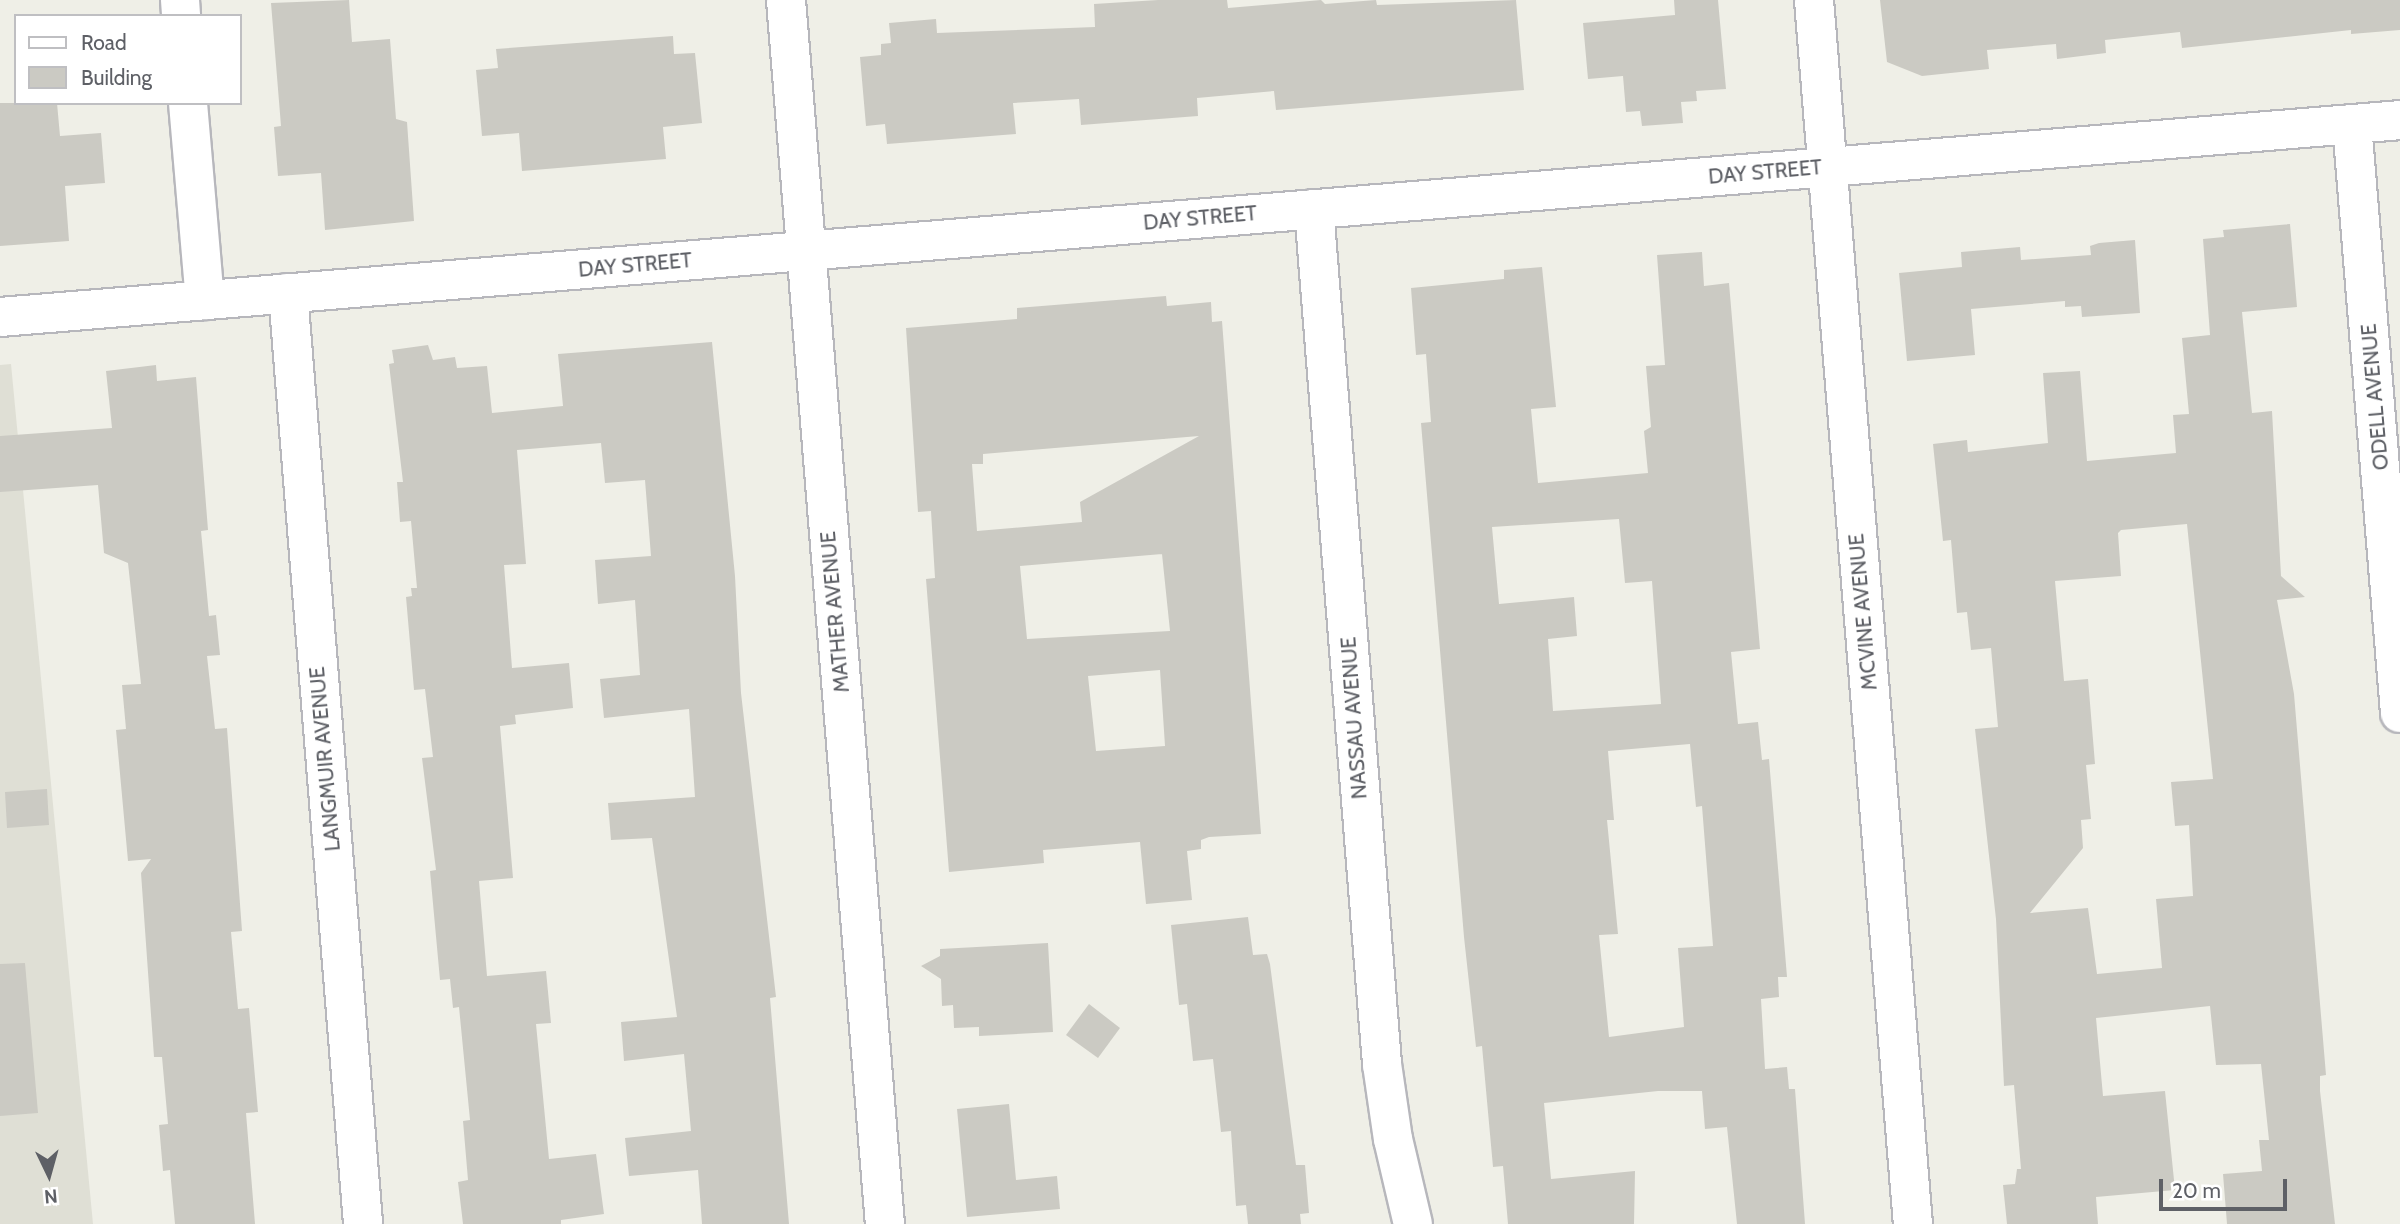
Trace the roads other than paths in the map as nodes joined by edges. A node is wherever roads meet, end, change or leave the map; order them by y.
1 (786, 0) edge
2 (1814, 0) edge
3 (188, 105) edge
4 (2400, 120) edge
5 (2352, 124) junction
6 (1827, 167) junction
7 (1314, 209) junction
8 (808, 251) junction
9 (288, 293) junction
10 (205, 300) junction
11 (0, 317) edge
12 (2400, 713) edge
13 (363, 1224) edge
14 (885, 1224) edge
15 (1413, 1224) edge
16 (1913, 1224) edge

1 - 8 street, MATHER AVENUE
2 - 6 street, MCVINE AVENUE
3 - 10 street
4 - 5 street, DAY STREET
5 - 6 street, DAY STREET
5 - 12 street, ODELL AVENUE
6 - 7 street, DAY STREET
6 - 16 street, MCVINE AVENUE
7 - 8 street, DAY STREET
7 - 15 street, NASSAU AVENUE
8 - 9 street, DAY STREET
8 - 14 street, MATHER AVENUE
9 - 10 street, DAY STREET
9 - 13 street, LANGMUIR AVENUE
10 - 11 street, DAY STREET

